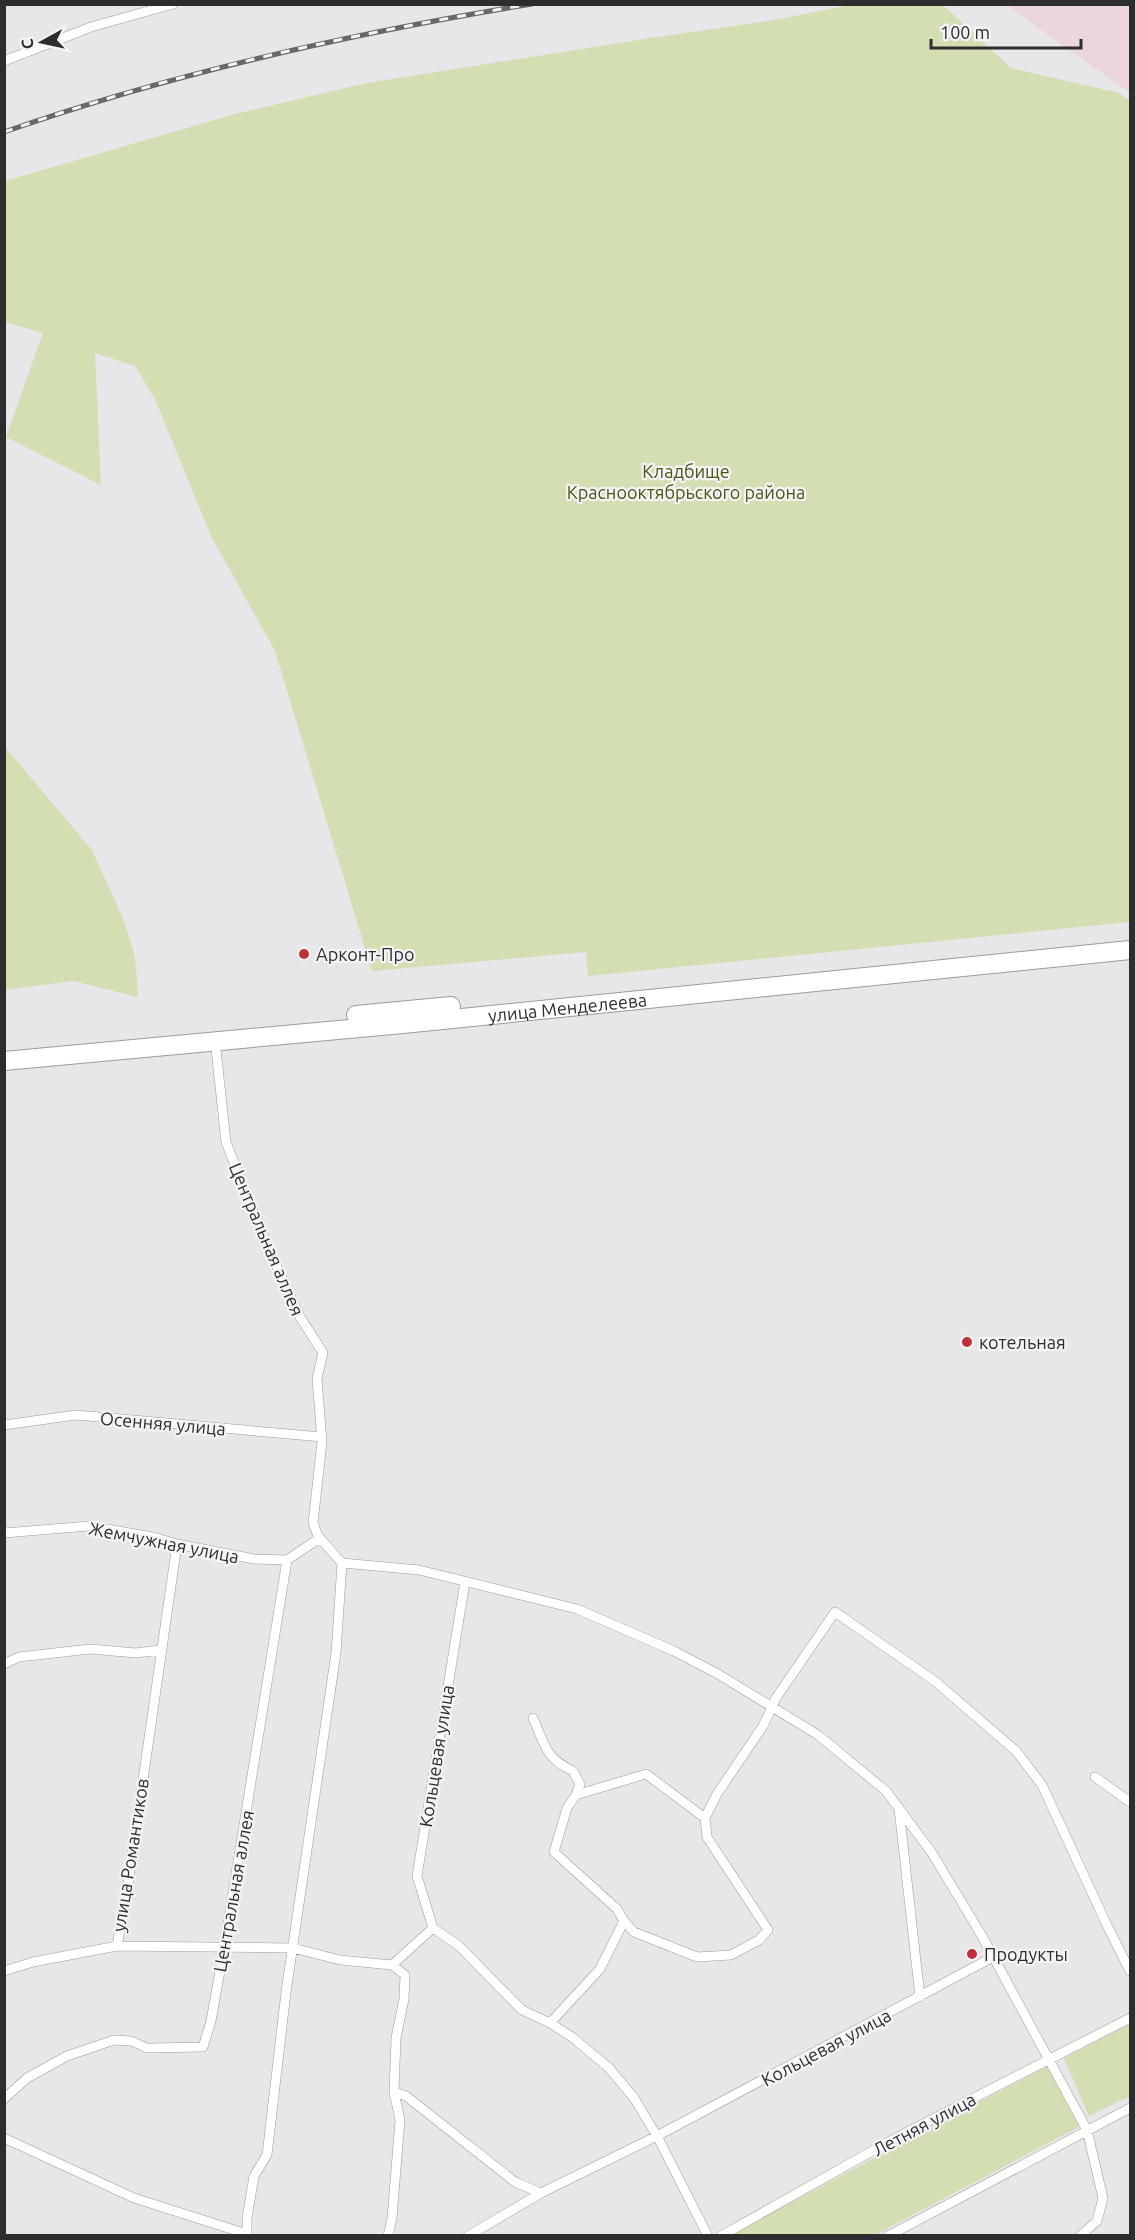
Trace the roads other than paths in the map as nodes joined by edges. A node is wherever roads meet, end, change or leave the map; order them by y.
1 (173, 4) edge
2 (4, 61) edge
3 (1131, 940) edge
4 (1131, 950) edge
5 (215, 1040) junction
6 (4, 1050) edge
7 (4, 1061) edge
8 (4, 1425) edge
9 (322, 1437) junction
10 (4, 1533) edge
11 (320, 1538) junction
12 (177, 1544) junction
13 (287, 1560) junction
14 (342, 1563) junction
15 (465, 1582) junction
16 (160, 1650) junction
17 (4, 1664) edge
18 (772, 1708) junction
19 (533, 1718) dead end
20 (1095, 1777) dead end
21 (576, 1795) junction
22 (1131, 1802) edge
23 (898, 1808) junction
24 (705, 1818) junction
25 (624, 1921) junction
26 (433, 1928) junction
27 (117, 1946) junction
28 (224, 1948) junction
29 (293, 1948) junction
30 (993, 1956) junction
31 (392, 1965) junction
32 (4, 1971) edge
33 (1131, 1971) edge
34 (920, 1997) junction
35 (1131, 2019) edge
36 (550, 2023) junction
37 (1049, 2060) junction
38 (394, 2092) junction
39 (4, 2099) edge
40 (1131, 2108) edge
41 (1086, 2130) junction
42 (657, 2136) junction
43 (4, 2138) edge
44 (541, 2193) junction
45 (247, 2235) edge
46 (388, 2235) edge
47 (468, 2235) edge
48 (708, 2235) edge
49 (721, 2235) edge
50 (888, 2235) edge
51 (1080, 2235) edge

1 - 2 street
3 - 6 highway, улица Менделеева
4 - 5 highway, улица Менделеева
5 - 7 highway, улица Менделеева
5 - 9 street, Центральная аллея
8 - 9 street, Осенняя улица
9 - 11 street, Центральная аллея
10 - 12 street, Жемчужная улица
11 - 13 street
11 - 14 street
12 - 13 street, Жемчужная улица
12 - 16 street, улица Романтиков
13 - 28 street, Центральная аллея
14 - 15 street
14 - 29 street
15 - 18 street
15 - 26 street, Кольцевая улица
16 - 17 street
16 - 27 street, улица Романтиков
18 - 23 street
18 - 24 street
18 - 33 street
19 - 21 street
20 - 22 street
21 - 24 street
21 - 25 street
23 - 30 street
23 - 34 street
24 - 25 street
25 - 36 street
26 - 31 street
26 - 36 street
27 - 28 street
27 - 32 street, улица Романтиков
28 - 29 street
28 - 39 street, Центральная аллея
29 - 31 street
29 - 45 street
30 - 34 street, Кольцевая улица
30 - 37 street
31 - 38 street
34 - 42 street, Кольцевая улица
35 - 37 street, Летняя улица
36 - 42 street
37 - 41 street
37 - 49 street, Летняя улица
38 - 44 street
38 - 46 street
40 - 41 street
41 - 50 street
41 - 51 street
42 - 44 street, Кольцевая улица
42 - 48 street
43 - 45 street
44 - 47 street, Кольцевая улица

